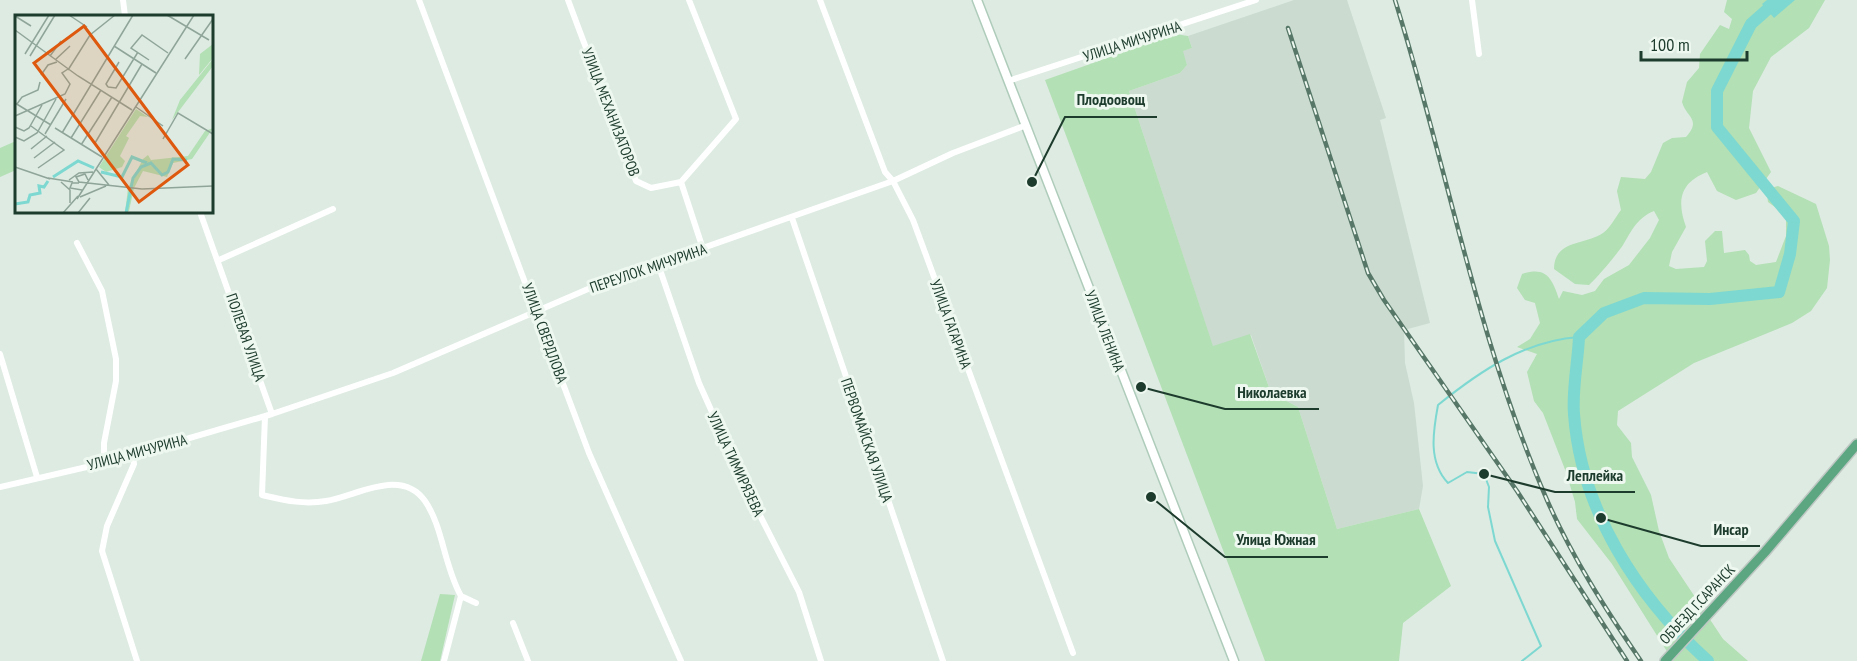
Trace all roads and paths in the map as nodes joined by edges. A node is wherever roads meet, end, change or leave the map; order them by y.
1 (123, 0) edge
2 (419, 0) edge
3 (568, 0) edge
4 (689, 0) edge
5 (820, 0) edge
6 (977, 0) edge
7 (1256, 0) edge
8 (1472, 0) edge
9 (125, 15) edge
10 (1479, 54) dead end
11 (1008, 81) junction
12 (1024, 126) junction
13 (893, 181) junction
14 (681, 182) junction
15 (333, 209) dead end
16 (200, 213) edge
17 (792, 218) junction
18 (77, 243) dead end
19 (703, 249) junction
20 (219, 260) junction
21 (658, 264) junction
22 (537, 310) junction
23 (0, 354) edge
24 (272, 414) junction
25 (265, 416) junction
26 (1857, 444) edge
27 (133, 454) junction
28 (104, 463) junction
29 (38, 477) junction
30 (0, 487) edge
31 (461, 596) junction
32 (476, 603) dead end
33 (513, 623) dead end
34 (1073, 653) dead end
35 (138, 661) edge
36 (444, 661) edge
37 (528, 661) edge
38 (681, 661) edge
39 (821, 661) edge
40 (943, 661) edge
41 (1234, 661) edge
42 (1665, 661) edge

1 - 9 street
2 - 22 street, УЛИЦА СВЕРДЛОВА
3 - 14 street, УЛИЦА МЕХАНИЗАТОРОВ
4 - 14 street
5 - 13 street, УЛИЦА ГАГАРИНА
6 - 11 main road, УЛИЦА ЛЕНИНА
7 - 11 street, УЛИЦА МИЧУРИНА
8 - 10 street
11 - 12 main road, УЛИЦА ЛЕНИНА
12 - 13 street, ПЕРЕУЛОК МИЧУРИНА
12 - 41 main road, УЛИЦА ЛЕНИНА
13 - 17 street, ПЕРЕУЛОК МИЧУРИНА
13 - 34 street, УЛИЦА ГАГАРИНА
14 - 19 street
15 - 20 street
16 - 20 street, ПОЛЕВАЯ УЛИЦА
17 - 19 street, ПЕРЕУЛОК МИЧУРИНА
17 - 40 street, ПЕРВОМАЙСКАЯ УЛИЦА
18 - 28 street
19 - 21 street, ПЕРЕУЛОК МИЧУРИНА
20 - 24 street, ПОЛЕВАЯ УЛИЦА
21 - 22 street, ПЕРЕУЛОК МИЧУРИНА
21 - 39 street, УЛИЦА ТИМИРЯЗЕВА
22 - 24 street, ПЕРЕУЛОК МИЧУРИНА
22 - 38 street, УЛИЦА СВЕРДЛОВА
23 - 29 street
24 - 25 street, УЛИЦА МИЧУРИНА
25 - 27 street, УЛИЦА МИЧУРИНА
25 - 31 street
26 - 42 main road, ОБЪЕЗД Г.САРАНСК
27 - 28 street, УЛИЦА МИЧУРИНА
27 - 35 street
28 - 29 street, УЛИЦА МИЧУРИНА
29 - 30 street, УЛИЦА МИЧУРИНА
31 - 32 street
31 - 36 street
33 - 37 street

